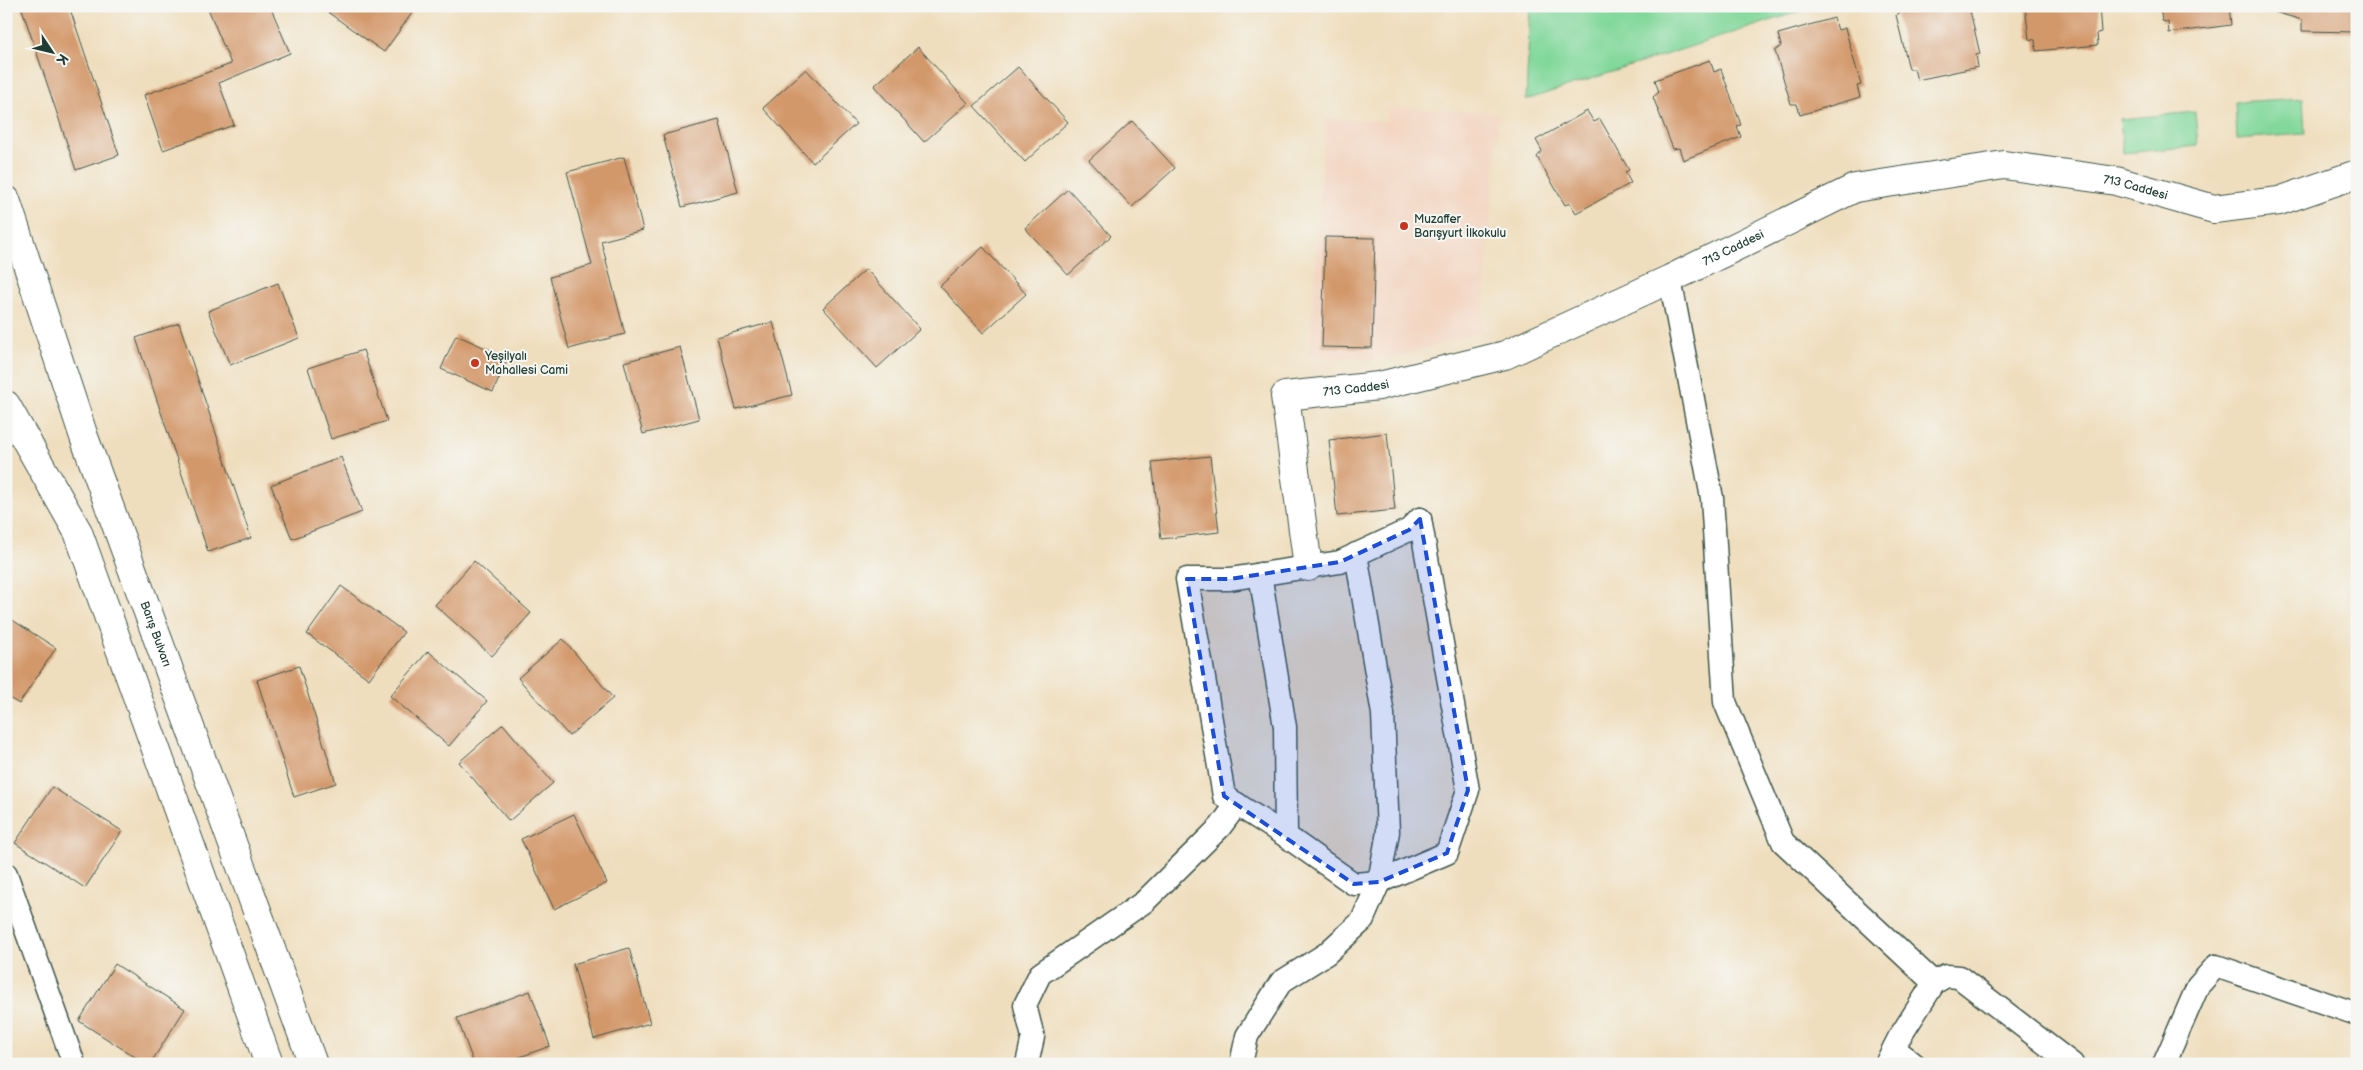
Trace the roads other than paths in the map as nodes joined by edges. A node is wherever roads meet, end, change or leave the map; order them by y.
1 (2357, 174) edge
2 (6, 200) edge
3 (6, 241) edge
4 (28, 264) junction
5 (1670, 279) junction
6 (6, 405) edge
7 (1356, 554) junction
8 (1308, 567) junction
9 (1260, 574) junction
10 (1236, 804) junction
11 (1286, 836) junction
12 (6, 874) edge
13 (1379, 882) junction
14 (1934, 983) junction
15 (2357, 1014) edge
16 (1890, 1056) edge
17 (68, 1060) edge
18 (269, 1064) edge
19 (313, 1064) edge
20 (1027, 1064) edge
21 (1241, 1064) edge
22 (1914, 1064) edge
23 (2072, 1064) edge
24 (2164, 1064) edge

1 - 5 main road, 713 Caddesi
2 - 4 main road, Barış Bulvarı
3 - 4 main road
4 - 19 main road, Barış Bulvarı
5 - 8 main road, 713 Caddesi
5 - 14 street
6 - 18 main road
7 - 8 street
7 - 13 street
7 - 13 street
8 - 9 street
9 - 10 street
9 - 11 street
10 - 11 street
10 - 20 street
11 - 13 street
12 - 17 street
13 - 21 street
14 - 16 street
14 - 23 street
15 - 24 street
16 - 22 street

